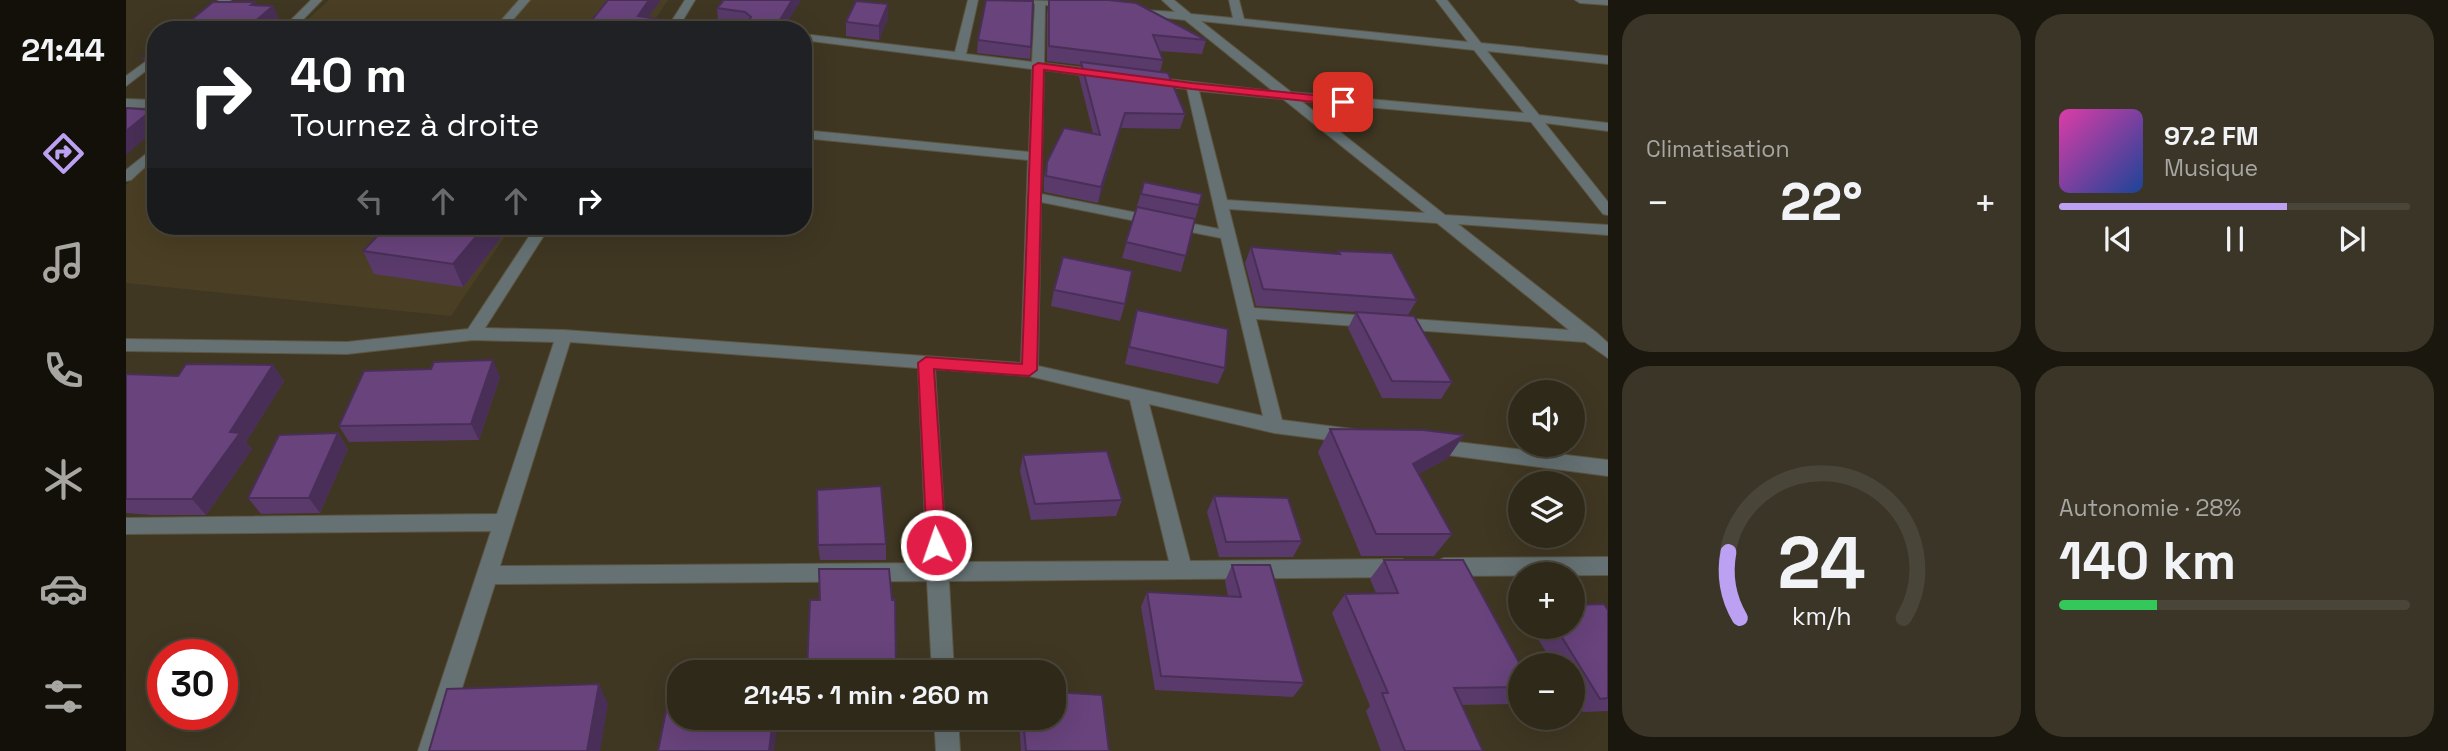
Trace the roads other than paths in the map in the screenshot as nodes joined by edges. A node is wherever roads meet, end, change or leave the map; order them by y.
1 (226, 0) edge
2 (317, 0) edge
3 (526, 0) edge
4 (690, 0) edge
5 (973, 0) edge
6 (1167, 0) edge
7 (1234, 0) edge
8 (1441, 0) edge
9 (1580, 0) edge
10 (1035, 1) edge
11 (1593, 1) edge
12 (1608, 2) edge
13 (1080, 6) edge
14 (1608, 9) edge
15 (1121, 10) edge
16 (1188, 17) junction
17 (200, 21) edge
18 (295, 21) edge
19 (507, 21) edge
20 (677, 21) edge
21 (1239, 22) junction
22 (812, 38) edge
23 (1477, 46) junction
24 (961, 56) junction
25 (1608, 60) edge
26 (147, 64) edge
27 (1038, 66) junction
28 (1115, 76) edge
29 (1141, 79) edge
30 (126, 82) edge
31 (1192, 86) junction
32 (1289, 97) junction
33 (126, 103) edge
34 (147, 104) edge
35 (1534, 117) junction
36 (1608, 127) edge
37 (812, 135) edge
38 (1036, 157) junction
39 (147, 158) edge
40 (126, 177) edge
41 (1035, 197) junction
42 (1220, 204) junction
43 (1608, 211) edge
44 (1438, 217) junction
45 (1608, 230) edge
46 (537, 235) edge
47 (1228, 235) junction
48 (1246, 313) junction
49 (472, 334) junction
50 (564, 336) junction
51 (1588, 337) junction
52 (1608, 339) edge
53 (126, 345) edge
54 (1608, 352) edge
55 (926, 363) junction
56 (1029, 370) junction
57 (1138, 395) junction
58 (1274, 426) junction
59 (1367, 438) edge
60 (1407, 443) edge
61 (1608, 468) edge
62 (504, 522) junction
63 (126, 526) edge
64 (1608, 566) edge
65 (1182, 569) junction
66 (938, 571) junction
67 (487, 575) junction
68 (942, 660) edge
69 (947, 730) edge
70 (430, 751) edge
71 (948, 751) edge

1 - 17 street
2 - 18 street
3 - 19 street
4 - 20 street
5 - 24 street
6 - 16 street
7 - 21 street
8 - 23 street
9 - 11 street
10 - 13 street
10 - 27 street
11 - 12 street
11 - 14 street
15 - 16 street
16 - 21 street
16 - 32 street
21 - 23 street
22 - 24 street
23 - 25 street
23 - 35 street
24 - 27 street
26 - 30 street
27 - 28 street
27 - 38 street
29 - 31 street
31 - 32 street
31 - 42 street
32 - 35 street
32 - 44 street
33 - 34 street
35 - 36 street
35 - 43 street
37 - 38 street
38 - 41 street
39 - 40 street
41 - 47 street
41 - 56 street
42 - 44 street
42 - 47 street
44 - 45 street
44 - 51 street
46 - 49 street
47 - 48 street
48 - 51 street
48 - 58 street
49 - 50 street
49 - 53 street
50 - 55 street
50 - 62 street
51 - 52 street
51 - 54 street
55 - 56 street
55 - 66 street
56 - 57 street
57 - 58 street
57 - 65 street
58 - 59 street
60 - 61 street
62 - 63 street
62 - 67 street
64 - 65 street
65 - 66 street
66 - 67 street
66 - 68 street
67 - 70 street
69 - 71 street

